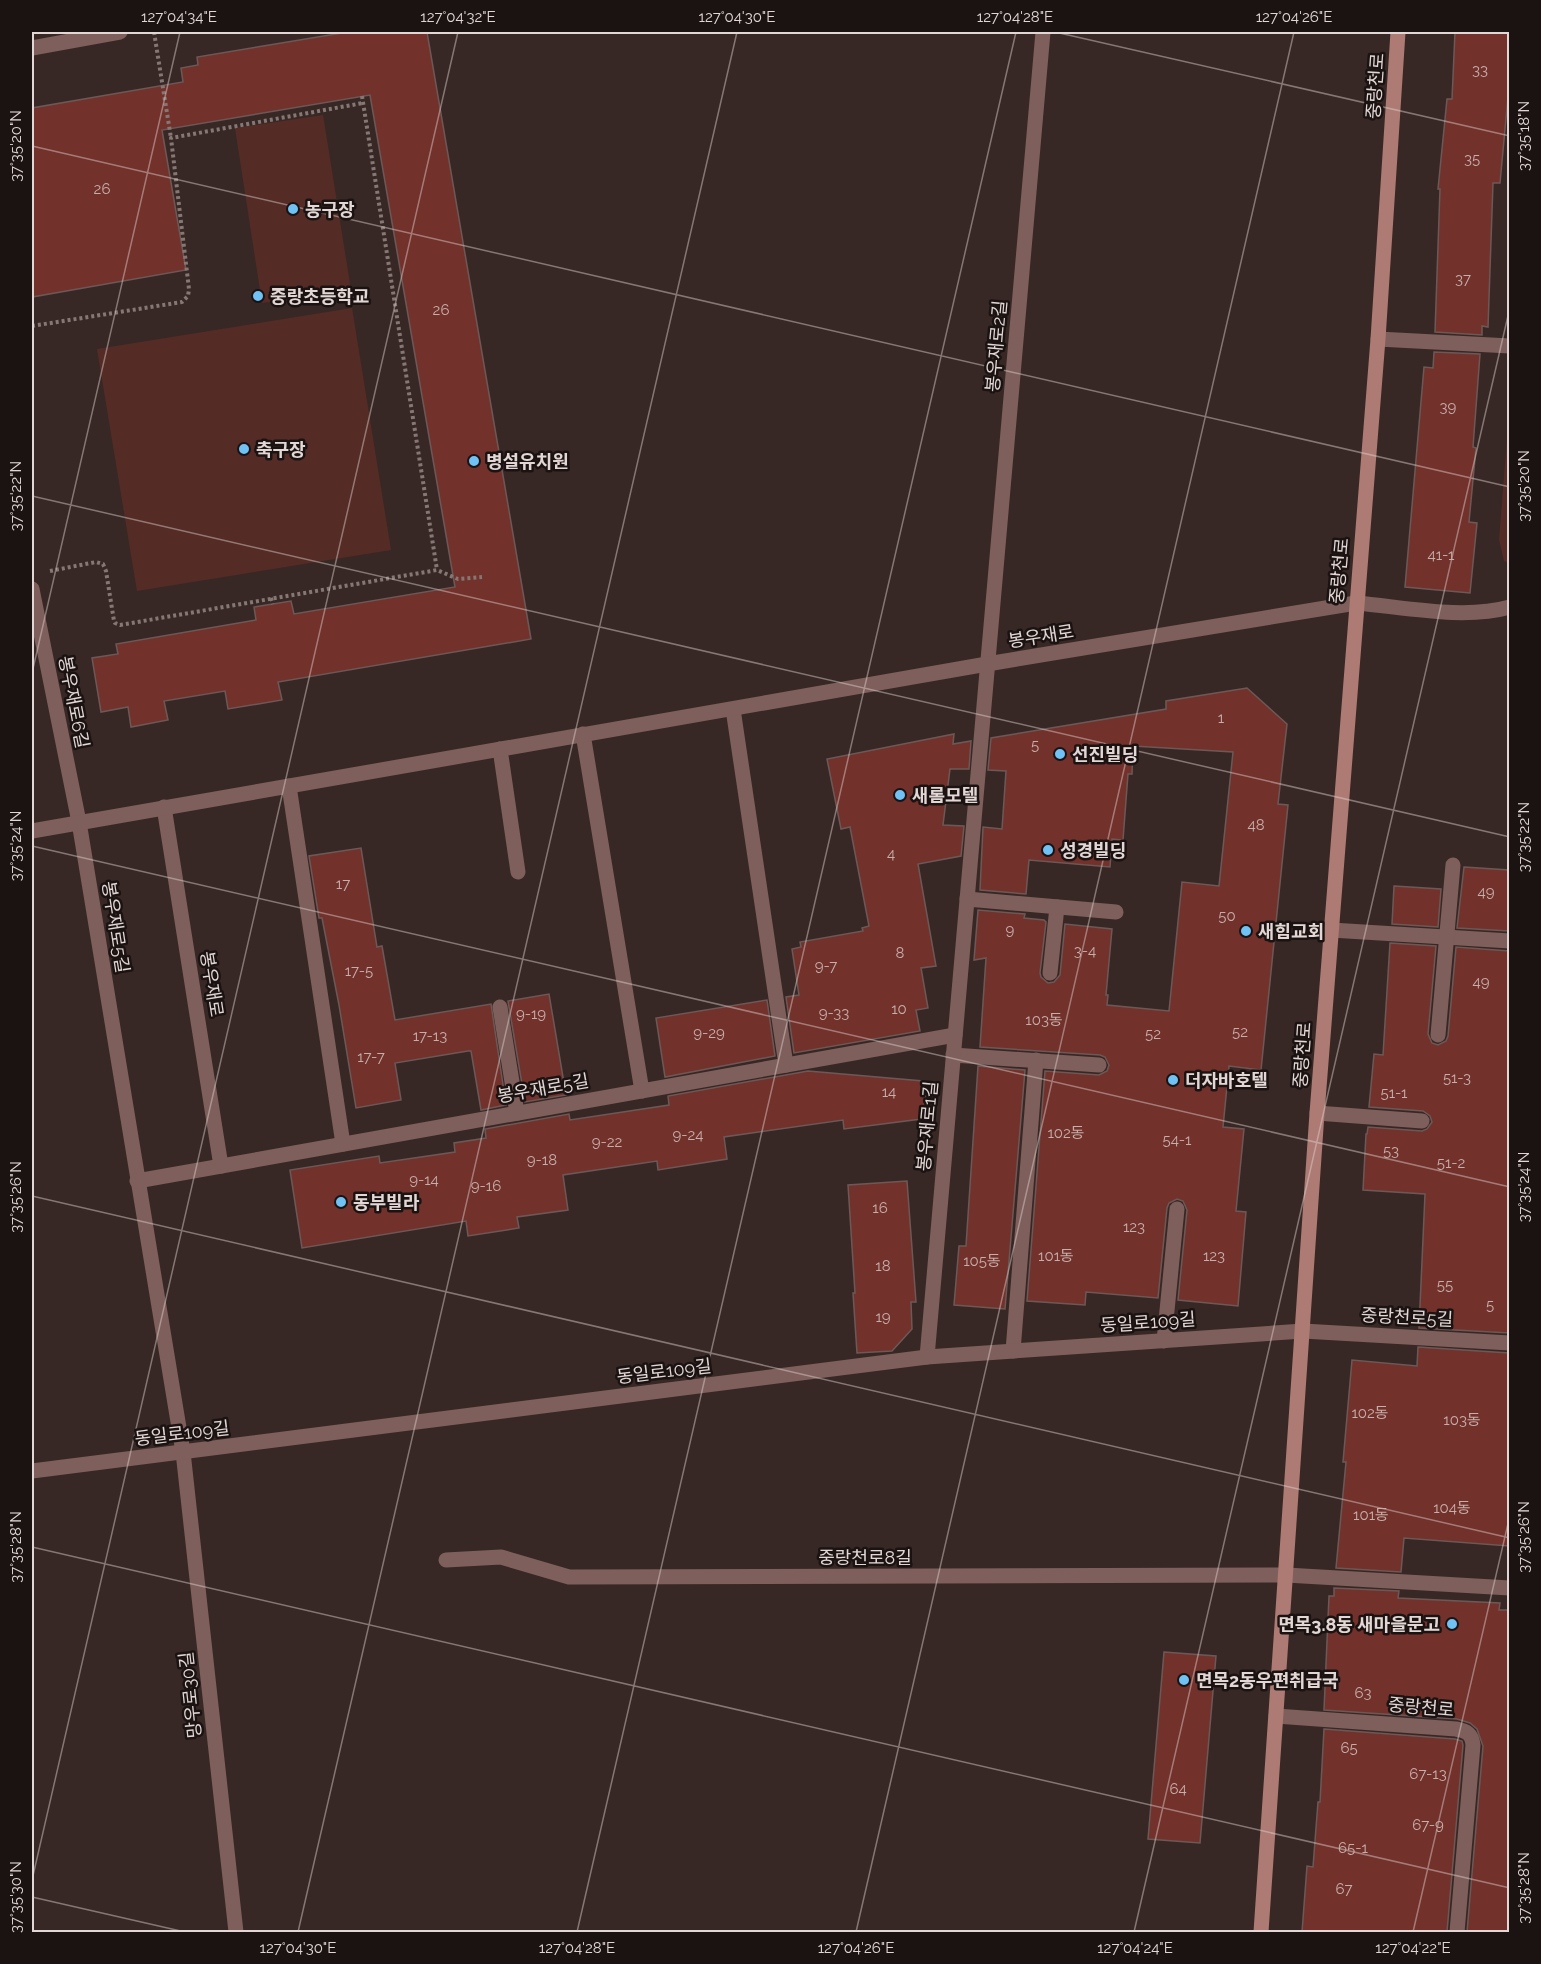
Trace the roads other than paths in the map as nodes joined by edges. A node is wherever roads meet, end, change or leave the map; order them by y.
1 (120, 32) edge
2 (1043, 32) edge
3 (1398, 32) edge
4 (32, 48) edge
5 (1378, 339) junction
6 (1507, 342) edge
7 (32, 589) edge
8 (1356, 603) junction
9 (1509, 607) edge
10 (987, 664) junction
11 (733, 708) junction
12 (583, 734) junction
13 (500, 749) junction
14 (289, 786) junction
15 (165, 807) junction
16 (79, 822) junction
17 (32, 831) edge
18 (1453, 865) dead end
19 (518, 872) dead end
20 (967, 899) junction
21 (1057, 907) junction
22 (1116, 912) dead end
23 (1331, 930) junction
24 (1447, 937) junction
25 (1509, 941) edge
26 (1050, 973) dead end
27 (500, 1006) dead end
28 (955, 1035) junction
29 (1438, 1035) dead end
30 (953, 1054) junction
31 (1036, 1060) junction
32 (786, 1065) junction
33 (1100, 1065) dead end
34 (642, 1091) junction
35 (517, 1113) junction
36 (1317, 1113) junction
37 (1422, 1120) dead end
38 (343, 1144) junction
39 (221, 1166) junction
40 (138, 1181) junction
41 (1177, 1209) dead end
42 (1303, 1331) junction
43 (1164, 1341) junction
44 (1509, 1343) edge
45 (1013, 1351) junction
46 (927, 1357) junction
47 (183, 1452) junction
48 (32, 1471) edge
49 (446, 1560) dead end
50 (1286, 1575) junction
51 (1509, 1588) edge
52 (1276, 1716) junction
53 (236, 1932) edge
54 (1261, 1932) edge
55 (1457, 1932) edge

1 - 4 street
2 - 10 street, 봉우재로2길
3 - 5 main road, 중랑천로
5 - 6 street
5 - 8 main road, 중랑천로
7 - 16 street, 봉우재로6길
8 - 9 street, 봉우재로
8 - 10 street, 봉우재로
8 - 23 main road, 중랑천로
10 - 11 street, 봉우재로
10 - 20 street, 봉우재로1길
11 - 12 street, 봉우재로
11 - 32 street
12 - 13 street, 봉우재로
12 - 34 street
13 - 14 street, 봉우재로
13 - 19 street
14 - 15 street, 봉우재로
14 - 38 street
15 - 16 street, 봉우재로
15 - 39 street, 봉우재로
16 - 17 street, 봉우재로
16 - 40 street, 봉우재로5길
18 - 24 street
20 - 21 street
20 - 28 street, 봉우재로1길
21 - 22 street
21 - 26 street
23 - 24 street
23 - 36 main road, 중랑천로
24 - 25 street
24 - 29 street
27 - 35 street
28 - 30 street, 봉우재로1길
28 - 32 street, 봉우재로5길
30 - 31 street
30 - 46 street, 봉우재로1길
31 - 33 street
31 - 45 street
32 - 34 street, 봉우재로5길
34 - 35 street, 봉우재로5길
35 - 38 street, 봉우재로5길
36 - 37 street, 중랑천로
36 - 42 main road, 중랑천로
38 - 39 street, 봉우재로5길
39 - 40 street, 봉우재로5길
40 - 47 street, 봉우재로5길
41 - 43 street
42 - 43 street, 동일로109길
42 - 44 street, 중랑천로5길
42 - 50 main road, 중랑천로
43 - 45 street, 동일로109길
45 - 46 street, 동일로109길
46 - 47 street, 동일로109길
47 - 48 street, 동일로109길
47 - 53 street, 망우로30길
49 - 50 street, 중랑천로8길
50 - 51 street
50 - 52 main road, 중랑천로
52 - 54 main road, 중랑천로
52 - 55 street, 중랑천로

